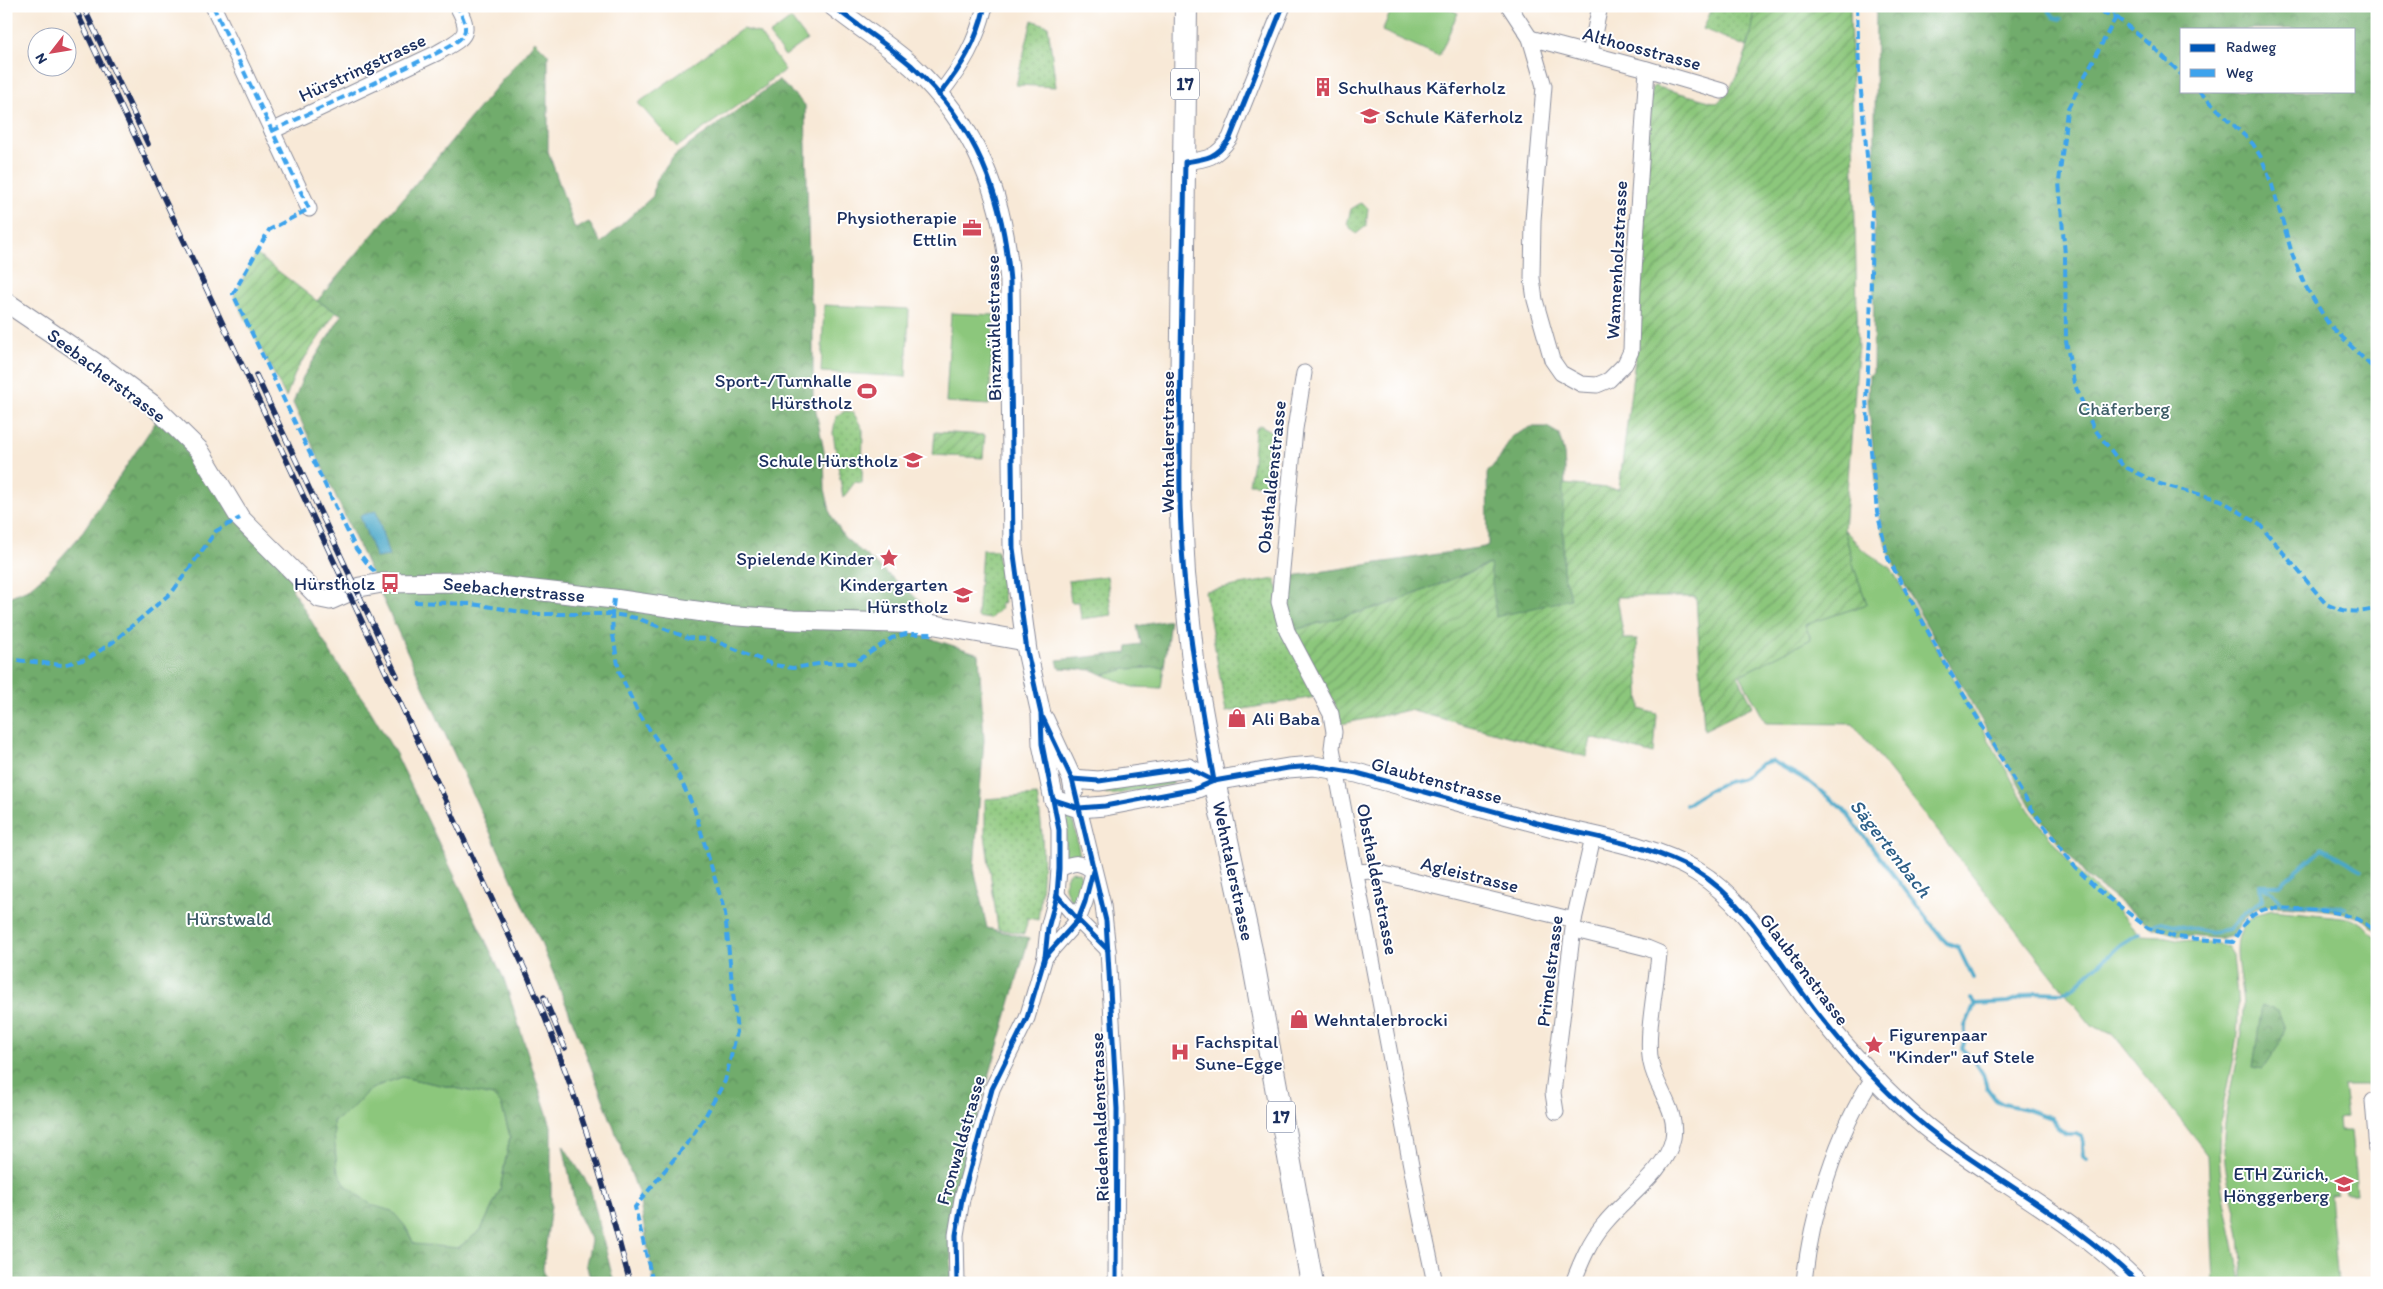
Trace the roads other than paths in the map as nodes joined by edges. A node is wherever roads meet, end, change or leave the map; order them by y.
1 (213, 6) edge
2 (458, 6) edge
3 (833, 6) edge
4 (986, 6) edge
5 (1186, 6) edge
6 (1283, 6) edge
7 (1509, 6) edge
8 (1600, 6) edge
9 (1530, 38) junction
10 (1590, 54) junction
11 (1647, 69) junction
12 (1722, 91) dead end
13 (940, 95) junction
14 (272, 131) junction
15 (1185, 162) junction
16 (309, 210) dead end
17 (6, 302) edge
18 (1304, 373) dead end
19 (1025, 641) junction
20 (1041, 714) junction
21 (1337, 770) junction
22 (1072, 779) junction
23 (1214, 781) junction
24 (1054, 800) junction
25 (1079, 808) junction
26 (1593, 836) junction
27 (1059, 869) junction
28 (1093, 871) junction
29 (1356, 872) junction
30 (1057, 895) junction
31 (1078, 920) junction
32 (1574, 925) junction
33 (1108, 950) junction
34 (1046, 957) junction
35 (1874, 1078) junction
36 (2374, 1100) dead end
37 (1556, 1112) dead end
38 (2377, 1150) edge
39 (957, 1283) edge
40 (1116, 1283) edge
41 (1312, 1283) edge
42 (1435, 1283) edge
43 (1573, 1283) edge
44 (1804, 1283) edge
45 (2138, 1283) edge

1 - 14 street
2 - 14 street, Hürstringstrasse
3 - 13 street, Binzmühlestrasse
4 - 13 street
5 - 15 main road, Wehntalerstrasse / 17
6 - 15 street
7 - 9 street
8 - 10 street
9 - 10 street, Althoosstrasse
9 - 11 street, Wannenholzstrasse
10 - 11 street, Althoosstrasse
11 - 12 street, Althoosstrasse
13 - 19 street, Binzmühlestrasse
14 - 16 street
15 - 23 main road, Wehntalerstrasse / 17
17 - 19 street, Seebacherstrasse
18 - 21 street, Obsthaldenstrasse
19 - 20 street, Binzmühlestrasse
20 - 22 street, Binzmühlestrasse
20 - 24 street, Binzmühlestrasse
21 - 23 street, Glaubtenstrasse
21 - 26 street, Glaubtenstrasse
21 - 29 street, Obsthaldenstrasse
22 - 23 street
22 - 24 street
22 - 25 street, Binzmühlestrasse
23 - 25 street
23 - 41 main road, Wehntalerstrasse / 17
24 - 25 street
24 - 27 street, Fronwaldstrasse
25 - 28 street, Riedenhaldenstrasse
26 - 32 street, Primelstrasse
26 - 35 street, Glaubtenstrasse
27 - 28 street
27 - 30 street, Fronwaldstrasse
28 - 31 street, Fronwaldstrasse
28 - 33 street, Riedenhaldenstrasse
29 - 32 street, Agleistrasse
29 - 42 street, Obsthaldenstrasse
30 - 31 street
30 - 34 street, Fronwaldstrasse
31 - 33 street
31 - 34 street, Fronwaldstrasse
32 - 37 street, Primelstrasse
32 - 43 street, Agleistrasse
33 - 40 street, Riedenhaldenstrasse
34 - 39 street, Fronwaldstrasse
35 - 44 street
35 - 45 street, Glaubtenstrasse
36 - 38 street

